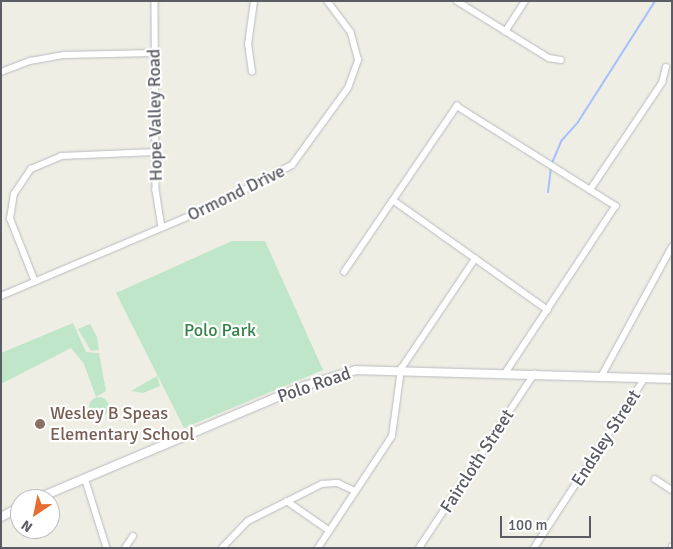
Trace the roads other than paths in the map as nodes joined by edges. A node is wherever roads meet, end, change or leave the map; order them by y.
1 (155, 1) edge
2 (254, 1) edge
3 (327, 1) edge
4 (457, 1) edge
5 (525, 1) edge
6 (505, 32) junction
7 (154, 53) junction
8 (561, 60) dead end
9 (666, 67) dead end
10 (1, 72) edge
11 (252, 72) dead end
12 (156, 152) junction
13 (590, 190) junction
14 (393, 200) junction
15 (162, 228) junction
16 (672, 247) edge
17 (475, 259) junction
18 (344, 272) dead end
19 (35, 282) junction
20 (1, 296) edge
21 (548, 310) junction
22 (401, 369) junction
23 (506, 373) junction
24 (534, 374) junction
25 (600, 377) junction
26 (645, 378) junction
27 (672, 379) edge
28 (85, 478) junction
29 (654, 479) dead end
30 (59, 489) edge
31 (672, 490) edge
32 (355, 491) junction
33 (287, 501) junction
34 (330, 531) junction
35 (132, 536) dead end
36 (107, 548) edge
37 (125, 548) edge
38 (222, 548) edge
39 (318, 548) edge
40 (419, 548) edge
41 (534, 548) edge

1 - 7 street, Hope Valley Road
2 - 11 street
3 - 15 street, Ormond Drive
4 - 6 street
5 - 6 street
6 - 8 street
7 - 10 street
7 - 12 street, Hope Valley Road
9 - 13 street
12 - 15 street, Hope Valley Road
12 - 19 street
13 - 14 street
13 - 21 street
14 - 17 street
14 - 18 street
15 - 19 street, Ormond Drive
16 - 25 street
17 - 21 street
17 - 22 street
19 - 20 street, Ormond Drive
21 - 23 street
22 - 23 main road, Polo Road
22 - 28 main road, Polo Road
22 - 32 street
23 - 24 main road, Polo Road
24 - 25 main road, Polo Road
24 - 40 street, Faircloth Street
25 - 26 main road, Polo Road
26 - 27 main road, Polo Road
26 - 41 street, Endsley Street
28 - 30 main road, Polo Road
28 - 36 street
29 - 31 street
32 - 33 street
32 - 34 street
33 - 34 street
33 - 38 street
34 - 39 street
35 - 37 street

